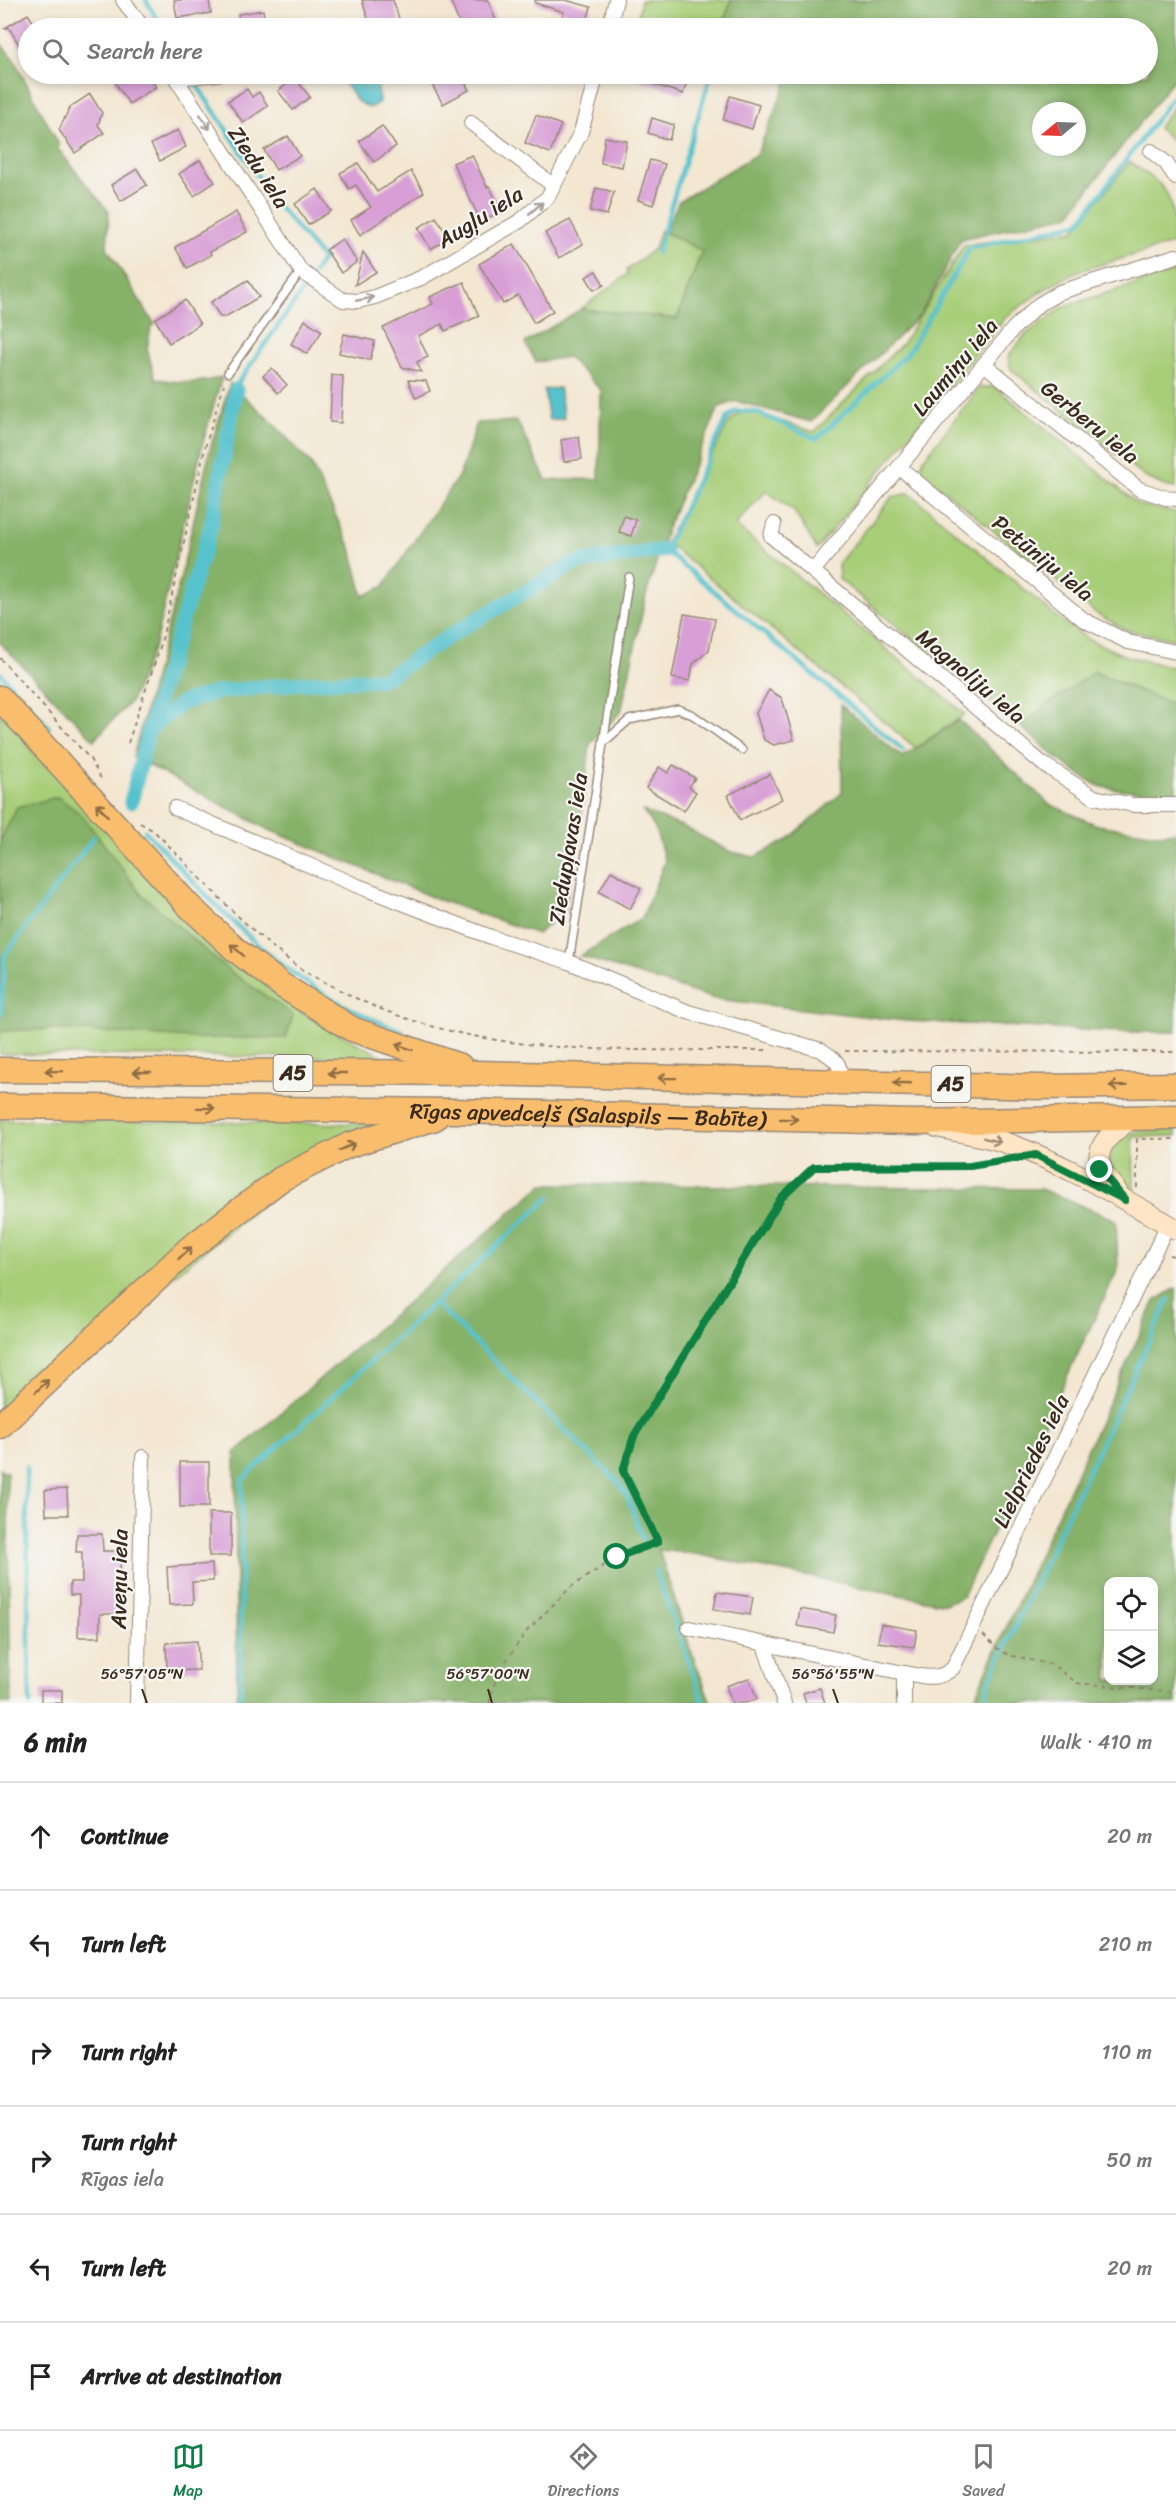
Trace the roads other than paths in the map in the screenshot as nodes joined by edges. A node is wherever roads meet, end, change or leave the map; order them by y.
1 (123, 0) edge
2 (616, 0) edge
3 (136, 18) edge
4 (612, 18) edge
5 (180, 84) edge
6 (594, 84) edge
7 (471, 123) dead end
8 (1151, 151) dead end
9 (1176, 178) edge
10 (554, 186) junction
11 (1176, 256) edge
12 (301, 271) junction
13 (312, 281) joint
14 (984, 364) junction
15 (228, 372) road end
16 (899, 467) junction
17 (1176, 499) edge
18 (774, 524) dead end
19 (813, 571) junction
20 (629, 577) dead end
21 (1176, 652) edge
22 (0, 698) edge
23 (603, 743) junction
24 (742, 750) dead end
25 (1176, 805) edge
26 (175, 807) dead end
27 (569, 962) junction
28 (0, 1070) edge
29 (479, 1073) junction
30 (840, 1081) junction
31 (1176, 1085) edge
32 (0, 1106) edge
33 (455, 1111) junction
34 (1176, 1117) edge
35 (1131, 1119) junction
36 (914, 1122) junction
37 (1130, 1203) junction
38 (1172, 1227) edge
39 (0, 1426) edge
40 (143, 1457) dead end
41 (689, 1628) dead end
42 (764, 1645) junction
43 (904, 1673) junction
44 (137, 1703) edge
45 (784, 1703) edge
46 (903, 1703) edge

1 - 3 street
2 - 4 street
5 -> 12 street, Ziedu iela
6 - 10 street, Augļu iela
7 - 10 street
8 - 9 street
13 -> 10 street, Augļu iela
11 - 14 street, Laumiņu iela
12 - 13 street, Ziedu iela
12 - 15 lane
14 - 16 street, Laumiņu iela
14 - 17 street, Gerberu iela
16 - 19 street, Laumiņu iela
16 - 21 street, Petūniju iela
18 - 19 street, Magnoliju iela
19 - 25 street, Magnoliju iela
20 - 23 lane, Ziedupļavas iela
29 -> 22 highway
23 - 24 lane
23 - 27 lane, Ziedupļavas iela
26 - 27 street
27 - 30 street
29 -> 28 highway, Rīgas apvedceļš (Salaspils — Babīte) / A5
30 -> 29 highway, Rīgas apvedceļš (Salaspils — Babīte) / A5
31 -> 30 highway, Rīgas apvedceļš (Salaspils — Babīte) / A5
32 -> 33 highway, Rīgas apvedceļš (Salaspils — Babīte) / A5
33 -> 36 highway, Rīgas apvedceļš (Salaspils — Babīte) / A5
39 -> 33 highway
34 - 35 highway, Rīgas apvedceļš (Salaspils — Babīte) / A5
35 - 36 highway, Rīgas apvedceļš (Salaspils — Babīte) / A5
35 - 37 main road
36 -> 37 main road
37 - 38 main road
38 - 43 street, Lielpriedes iela
40 - 44 street, Aveņu iela
41 - 42 street, Lielpriedes iela
42 - 43 street, Lielpriedes iela
42 - 45 street
43 - 46 street

